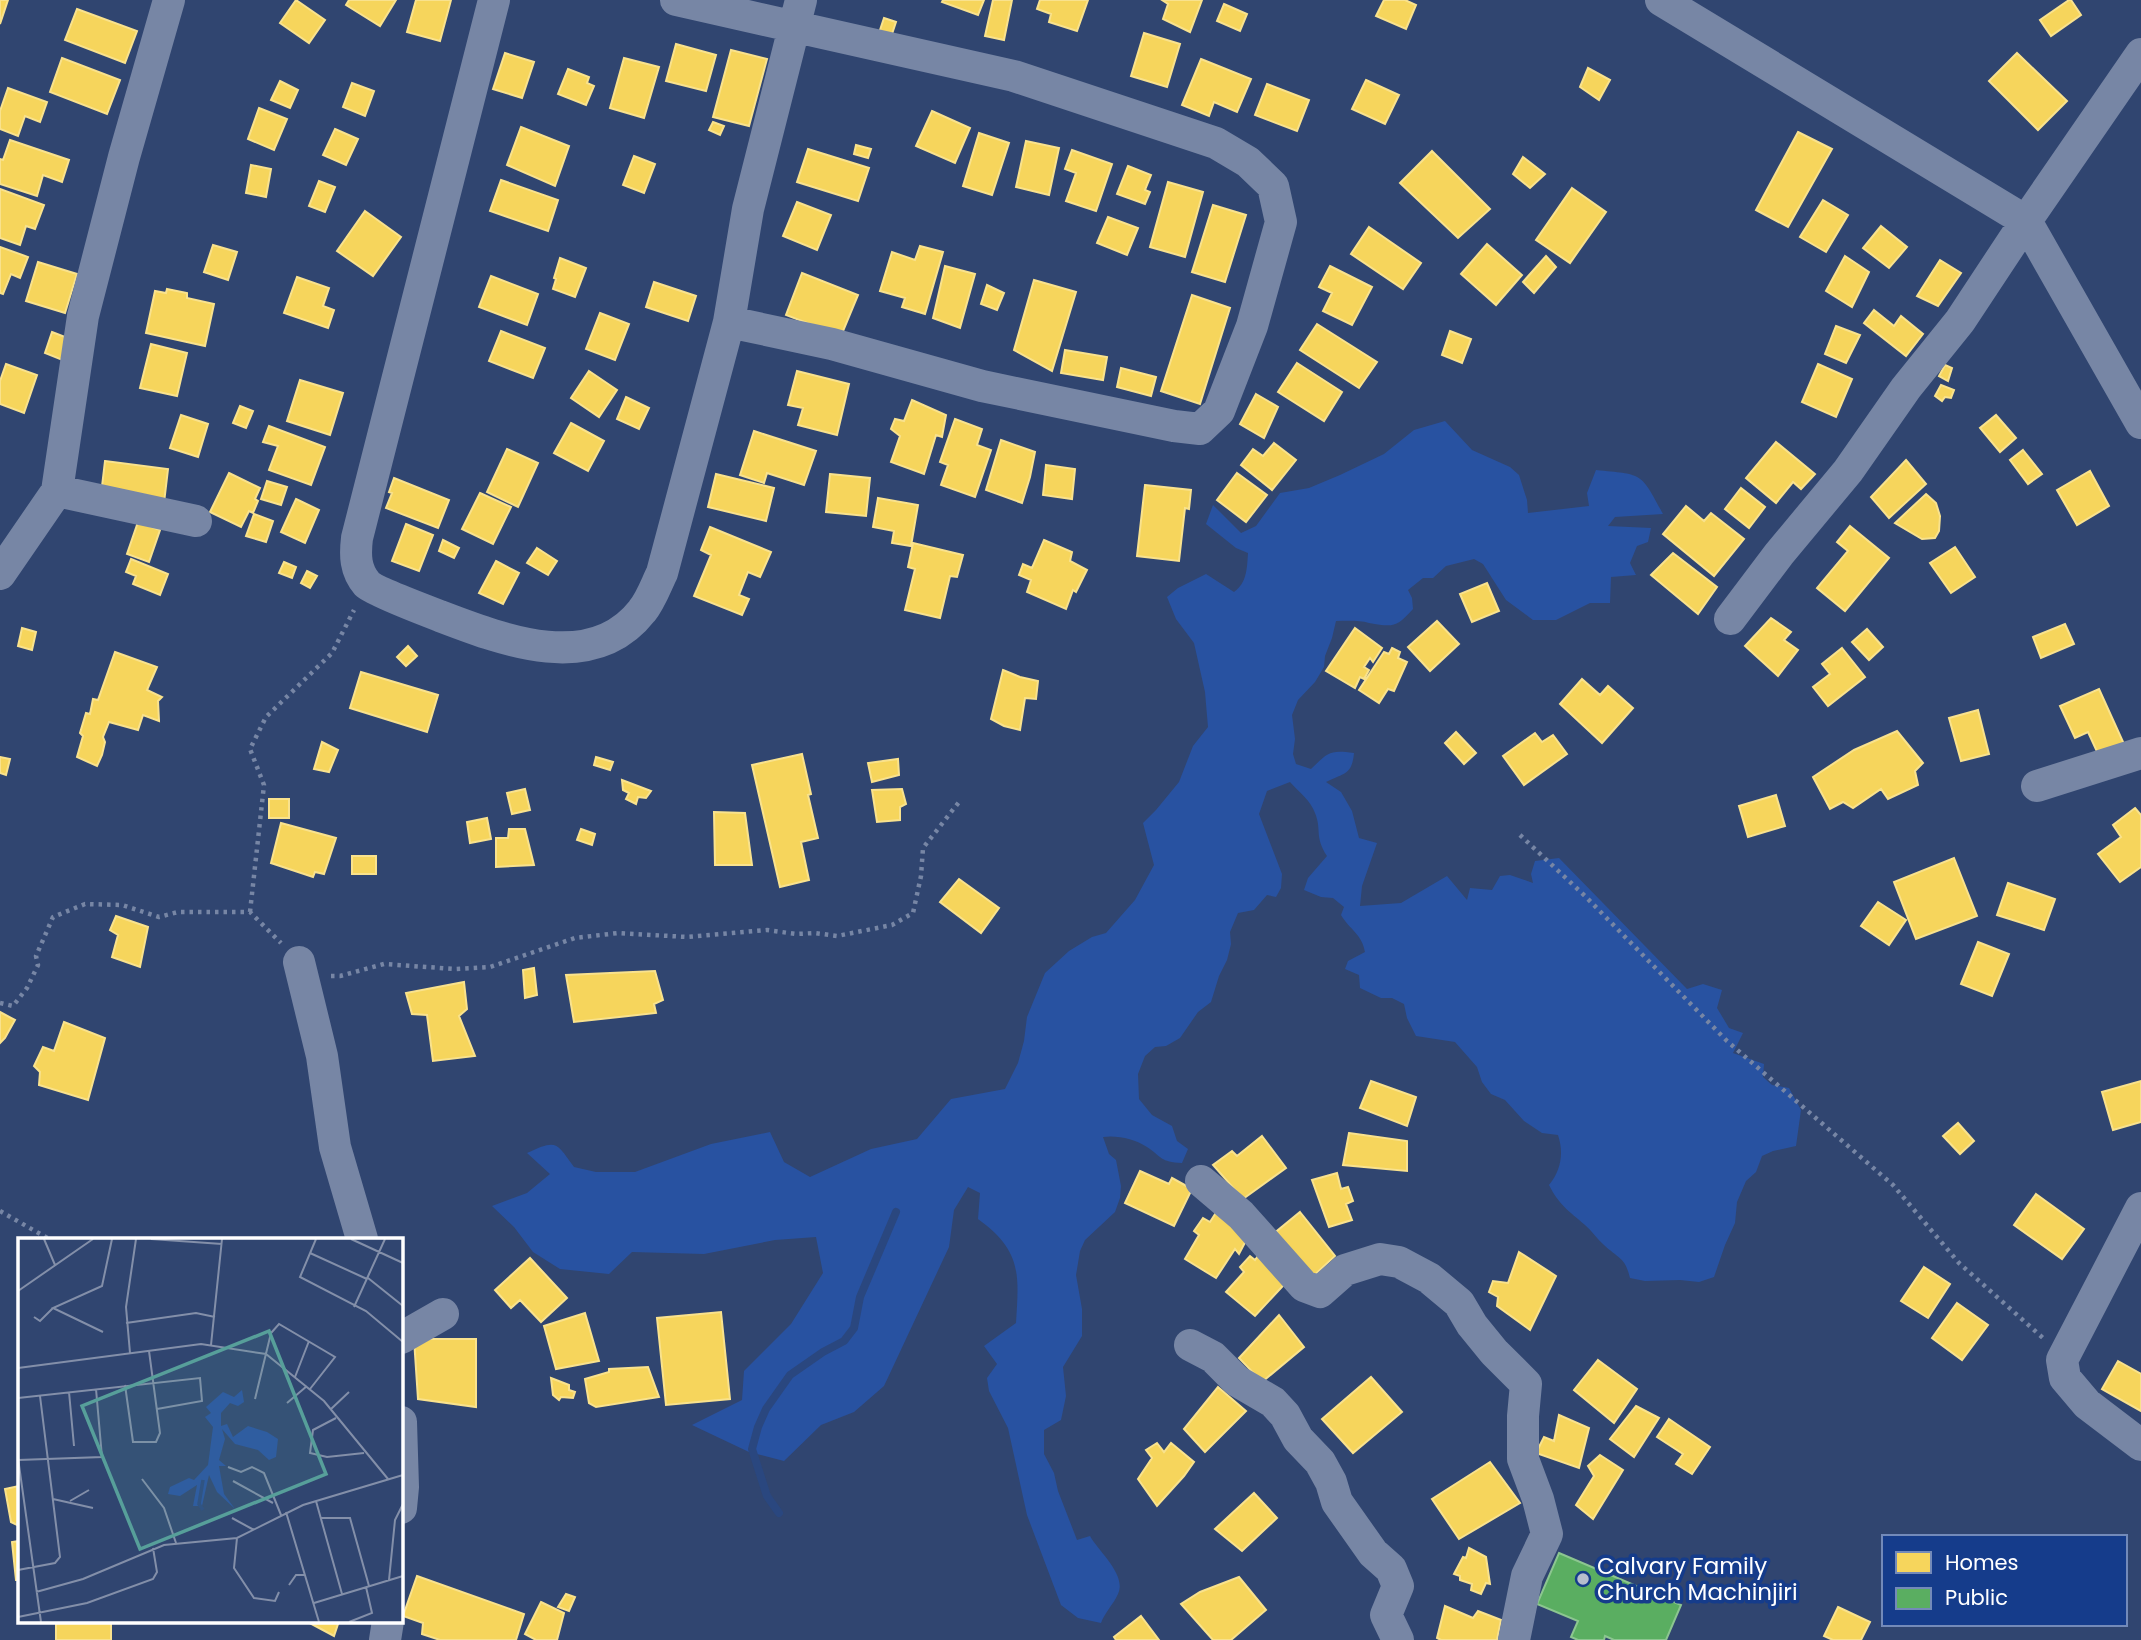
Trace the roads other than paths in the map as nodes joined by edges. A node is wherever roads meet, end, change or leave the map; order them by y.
1 (169, 0) edge
2 (494, 0) edge
3 (676, 0) edge
4 (1661, 0) edge
5 (798, 13) edge
6 (2141, 54) edge
7 (2026, 221) junction
8 (729, 323) junction
9 (2141, 423) edge
10 (57, 492) junction
11 (197, 521) dead end
12 (0, 574) edge
13 (1730, 619) dead end
14 (2141, 753) edge
15 (2037, 786) dead end
16 (299, 962) road end
17 (1201, 1181) dead end
18 (2141, 1208) edge
19 (362, 1238) edge
20 (443, 1314) dead end
21 (402, 1337) edge
22 (1190, 1345) dead end
23 (2141, 1445) edge
24 (402, 1454) edge
25 (402, 1498) edge
26 (388, 1622) edge
27 (386, 1640) edge
28 (1398, 1640) edge
29 (1514, 1640) edge

1 - 10 street
2 - 8 street
3 - 5 street
4 - 7 street
5 - 8 street
5 - 8 street
6 - 7 street
7 - 9 street
7 - 13 street
10 - 11 street
10 - 12 street
14 - 15 street
16 - 19 street
17 - 29 street
18 - 23 street
20 - 21 street
22 - 28 street
24 - 25 street
26 - 27 street

